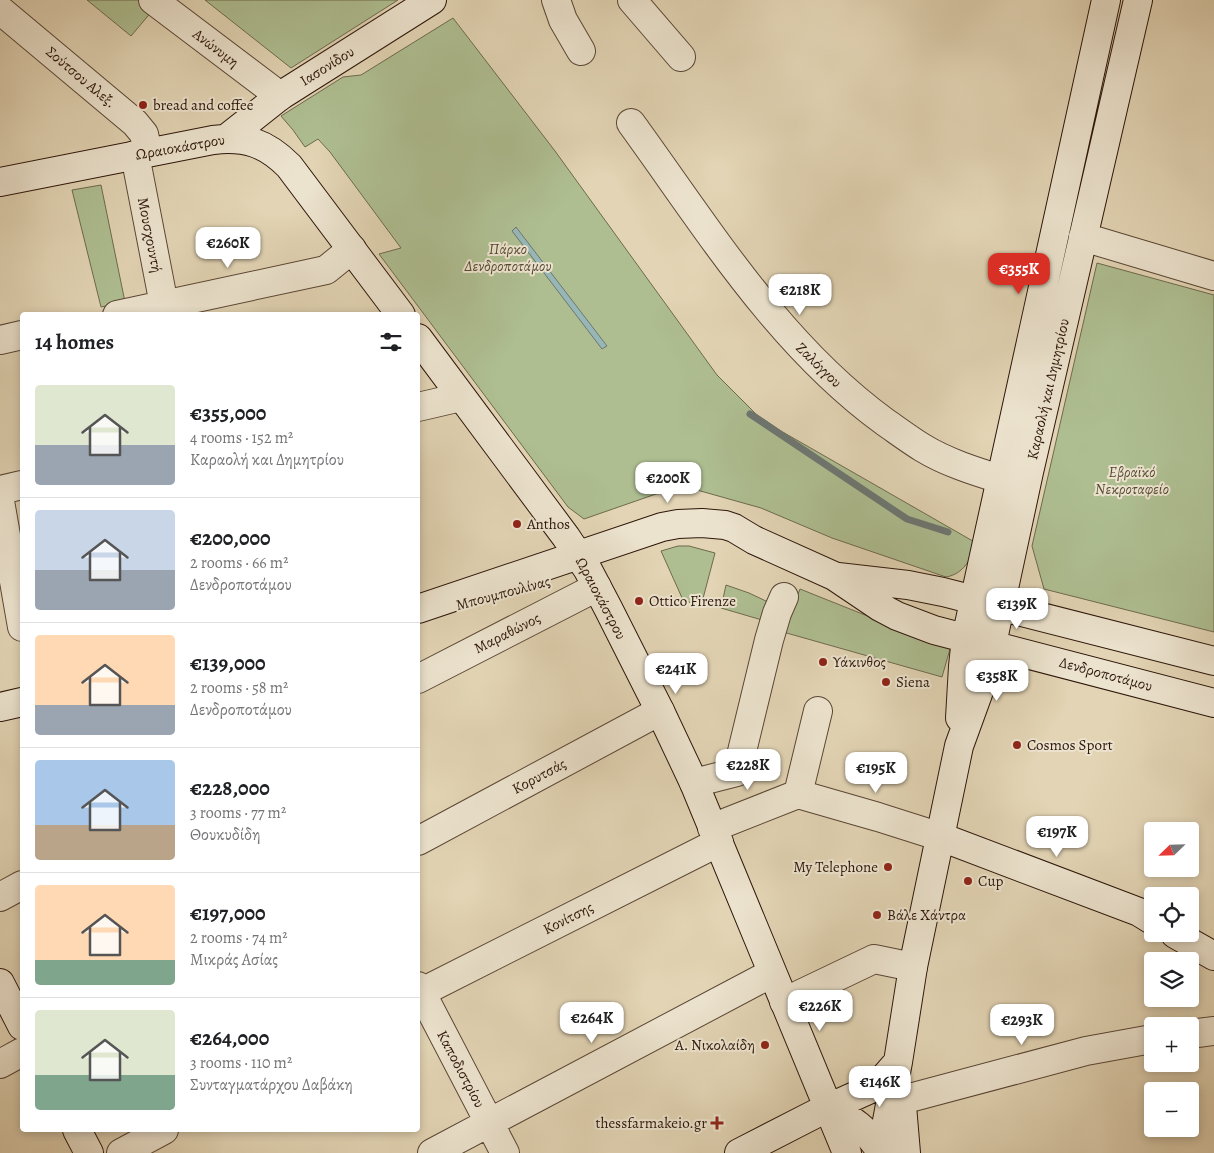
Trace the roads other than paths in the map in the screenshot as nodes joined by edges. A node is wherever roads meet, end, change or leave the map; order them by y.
1 (153, 0) edge
2 (432, 0) edge
3 (556, 0) edge
4 (632, 0) edge
5 (1106, 0) edge
6 (1138, 0) edge
7 (0, 10) edge
8 (581, 51) dead end
9 (681, 57) dead end
10 (280, 96) junction
11 (631, 123) dead end
12 (227, 138) junction
13 (141, 154) junction
14 (0, 182) edge
15 (1083, 237) junction
16 (352, 249) junction
17 (1212, 268) edge
18 (165, 310) edge
19 (146, 312) edge
20 (399, 312) edge
21 (20, 335) edge
22 (0, 340) edge
23 (420, 341) edge
24 (461, 397) junction
25 (420, 407) edge
26 (1000, 479) junction
27 (20, 485) edge
28 (0, 490) edge
29 (0, 501) edge
30 (588, 570) junction
31 (834, 576) junction
32 (784, 598) dead end
33 (988, 603) junction
34 (420, 609) edge
35 (420, 614) edge
36 (20, 616) edge
37 (966, 638) junction
38 (992, 644) junction
39 (1214, 661) edge
40 (420, 678) edge
41 (20, 702) edge
42 (1214, 703) edge
43 (0, 707) edge
44 (660, 711) junction
45 (818, 711) dead end
46 (959, 746) junction
47 (694, 783) junction
48 (798, 794) junction
49 (715, 835) junction
50 (941, 837) junction
51 (420, 840) edge
52 (20, 886) edge
53 (0, 897) edge
54 (1144, 915) edge
55 (1190, 942) edge
56 (1214, 956) edge
57 (913, 967) junction
58 (772, 973) junction
59 (0, 983) edge
60 (420, 990) edge
61 (420, 993) edge
62 (784, 1002) junction
63 (20, 1022) edge
64 (1214, 1031) edge
65 (1199, 1033) edge
66 (1144, 1040) edge
67 (20, 1053) edge
68 (898, 1062) junction
69 (0, 1064) edge
70 (902, 1100) junction
71 (829, 1107) junction
72 (489, 1122) junction
73 (78, 1132) edge
74 (160, 1132) edge
75 (89, 1153) edge
76 (121, 1153) edge
77 (432, 1153) edge
78 (505, 1153) edge
79 (739, 1153) edge
80 (847, 1153) edge
81 (881, 1153) edge
82 (906, 1153) edge

1 - 10 street, Ανώνυμη
2 - 10 street, Ιασονίδου
3 - 8 street
4 - 9 street
5 - 26 street, Καραολή και Δημητρίου
6 - 15 street, Καραολή και Δημητρίου
7 - 13 street, Σούτσου Αλεξ.
10 - 12 street, Ιασονίδου
11 - 26 street, Ζαλόγγου
12 - 13 street, Ωραιοκάστρου
12 - 16 street, Ωραιοκάστρου
13 - 14 street, Ωραιοκάστρου
13 - 18 street, Μουσχουντή
15 - 17 street
15 - 33 street, Καραολή και Δημητρίου
16 - 18 street
16 - 20 street, Ωραιοκάστρου
18 - 19 street
21 - 22 street
23 - 24 street, Ωραιοκάστρου
24 - 25 street
24 - 30 street, Ωραιοκάστρου
26 - 33 street, Καραολή και Δημητρίου
27 - 28 street
29 - 36 street
30 - 31 street, Δενδροποτάμου
30 - 34 street, Μπουμπουλίνας
30 - 35 street, Μπουμπουλίνας
30 - 40 street, Μαραθώνος
30 - 44 street, Ωραιοκάστρου
31 - 33 street, Δενδροποτάμου
31 - 37 street, Δενδροποτάμου
32 - 47 street
33 - 37 street, Καραολή και Δημητρίου
33 - 38 street, Καραολή και Δημητρίου
33 - 39 street, Δενδροποτάμου
37 - 38 street, Δενδροποτάμου
37 - 46 street, Καραολή και Δημητρίου
38 - 42 street, Δενδροποτάμου
38 - 46 street, Καραολή και Δημητρίου
41 - 43 street
44 - 47 street, Ωραιοκάστρου
44 - 51 street, Κορυτσάς
45 - 48 street
46 - 50 street, Καραολή και Δημητρίου
47 - 49 street, Ωραιοκάστρου
48 - 49 street, Κονίτσης
48 - 50 street
49 - 58 street, Ωραιοκάστρου
49 - 60 street, Κονίτσης
50 - 54 street
50 - 57 street, Καραολή και Δημητρίου
52 - 53 street
55 - 56 street
57 - 62 street
57 - 68 street, Καραολή και Δημητρίου
58 - 62 street, Ωραιοκάστρου
58 - 72 street
59 - 63 street
61 - 72 street, Καποδιστρίου
62 - 71 street, Ωραιοκάστρου
64 - 65 street
66 - 70 street
67 - 69 street
68 - 70 street
68 - 71 street
68 - 81 street
70 - 82 street
71 - 79 street
71 - 80 street, Ωραιοκάστρου
71 - 81 street
72 - 77 street
72 - 78 street, Καποδιστρίου
73 - 75 street
74 - 76 street

